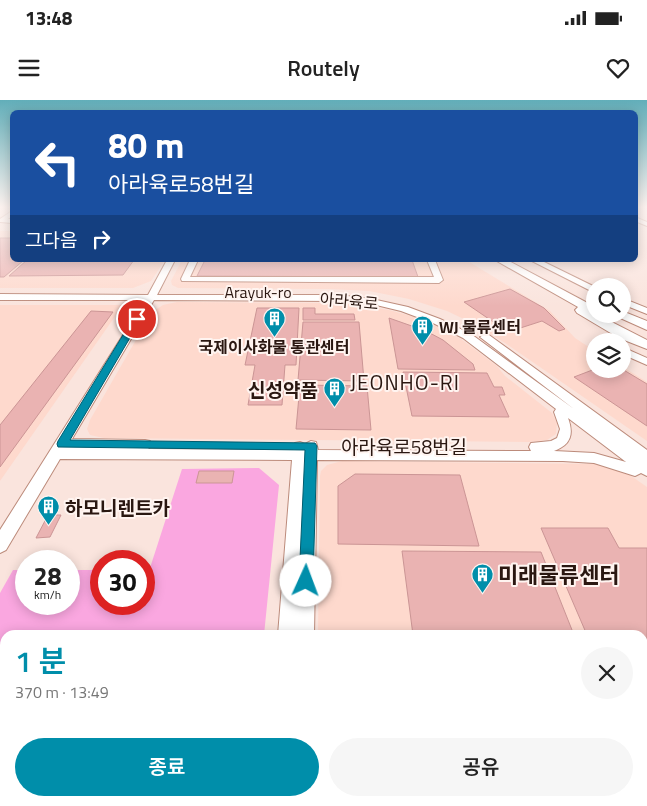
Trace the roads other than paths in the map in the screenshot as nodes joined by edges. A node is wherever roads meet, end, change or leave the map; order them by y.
1 (170, 262) edge
2 (175, 262) edge
3 (193, 262) edge
4 (432, 262) edge
5 (504, 262) edge
6 (523, 262) edge
7 (538, 262) edge
8 (323, 280) junction
9 (586, 286) edge
10 (0, 292) edge
11 (323, 292) junction
12 (560, 292) junction
13 (152, 295) junction
14 (586, 295) edge
15 (0, 297) edge
16 (631, 305) edge
17 (586, 307) edge
18 (647, 311) edge
19 (631, 314) edge
20 (631, 318) edge
21 (647, 321) edge
22 (613, 323) edge
23 (647, 326) edge
24 (647, 344) edge
25 (631, 354) edge
26 (645, 359) edge
27 (536, 374) junction
28 (522, 377) junction
29 (560, 412) junction
30 (647, 446) edge
31 (59, 449) junction
32 (306, 451) junction
33 (647, 457) edge
34 (641, 470) edge
35 (647, 480) edge
36 (0, 545) edge
37 (288, 630) edge
38 (304, 630) edge

1 - 13 street
2 - 13 street
3 - 8 street
4 - 8 street
5 - 12 main road
6 - 14 main road
7 - 9 street
8 - 11 street
10 - 13 street, Arayuk-ro
11 - 13 street, Arayuk-ro
11 - 27 street, Arayuk-ro
12 - 17 main road
12 - 24 main road
13 - 15 street, 아라육로
13 - 28 street, 아라육로
13 - 31 street
16 - 18 street
19 - 21 main road
20 - 23 main road
22 - 24 main road
25 - 26 street
27 - 30 street
27 - 33 street, Arayuk-ro
28 - 29 street
28 - 34 street, 아라육로
29 - 32 street, 아라육로58번길
29 - 34 street
31 - 32 street
31 - 36 street
32 - 34 street
32 - 37 street
32 - 38 street
34 - 35 street

